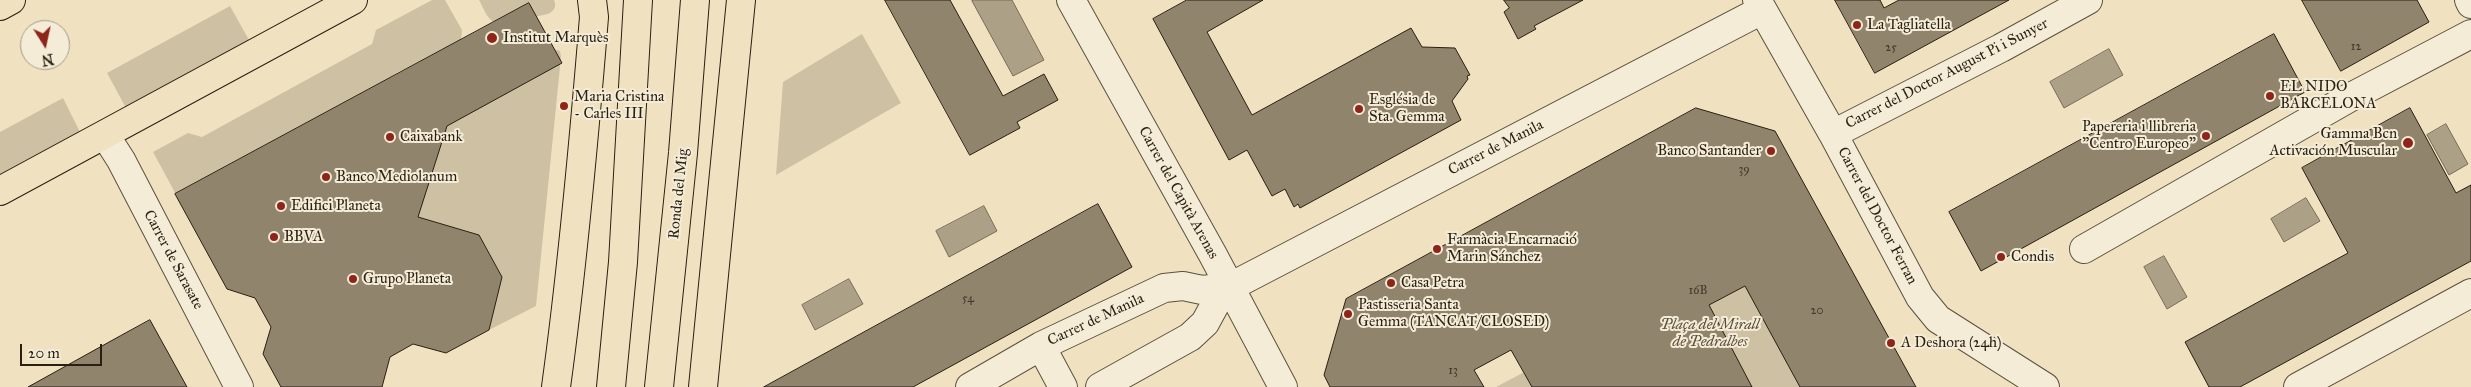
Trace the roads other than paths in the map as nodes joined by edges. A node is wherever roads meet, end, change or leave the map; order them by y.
1 (11, 0) edge
2 (352, 0) edge
3 (592, 0) edge
4 (638, 0) edge
5 (695, 0) edge
6 (1070, 0) edge
7 (2088, 0) edge
8 (2469, 0) edge
9 (739, 3) edge
10 (2471, 4) edge
11 (1760, 5) edge
12 (0, 6) edge
13 (2471, 34) edge
14 (1833, 134) junction
15 (105, 135) junction
16 (0, 192) edge
17 (2084, 249) dead end
18 (1230, 287) junction
19 (2471, 293) edge
20 (1042, 346) junction
21 (240, 387) edge
22 (556, 387) edge
23 (611, 387) edge
24 (659, 387) edge
25 (703, 387) edge
26 (970, 387) edge
27 (1063, 387) edge
28 (1100, 387) edge
29 (1283, 387) edge
30 (2045, 387) edge
31 (2298, 387) edge

1 - 12 main road
2 - 15 main road
3 - 22 main road
4 - 23 main road
5 - 24 main road, Ronda del Mig
6 - 18 street, Carrer del Capità Arenas
7 - 14 street, Carrer del Doctor August Pi i Sunyer
8 - 10 street
9 - 25 main road
11 - 14 street, Carrer del Doctor Ferran
11 - 18 street, Carrer de Manila
13 - 17 street
14 - 30 street, Carrer del Doctor Ferran
15 - 16 main road
15 - 21 street, Carrer de Sarasate
18 - 20 street, Carrer de Manila
18 - 28 street, Carrer de Manila
18 - 29 street, Carrer del Capità Arenas
19 - 31 street
20 - 26 street, Carrer de Manila
20 - 27 street

